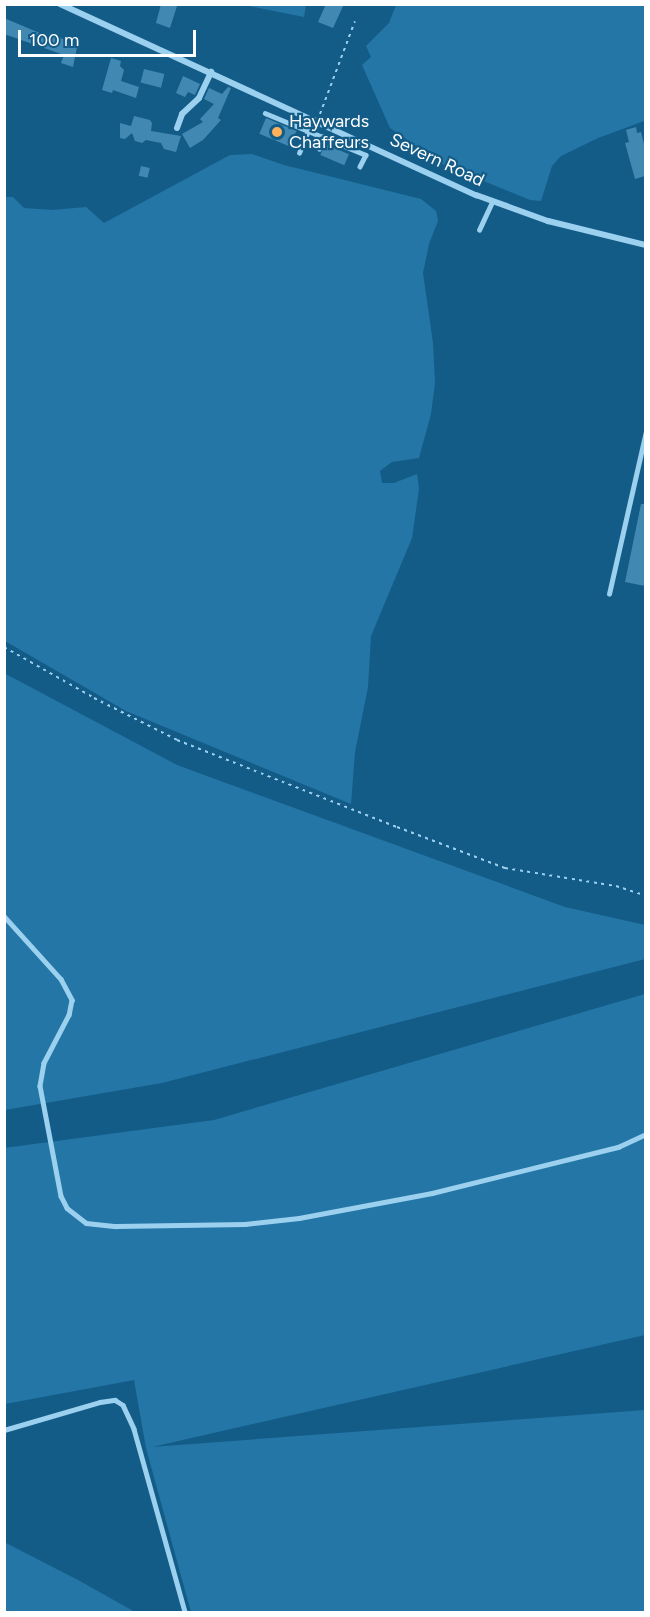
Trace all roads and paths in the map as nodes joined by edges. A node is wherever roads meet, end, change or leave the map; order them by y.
1 (60, 4) edge
2 (355, 21) dead end
3 (210, 72) junction
4 (266, 112) dead end
5 (315, 120) junction
6 (177, 128) dead end
7 (308, 130) junction
8 (323, 137) junction
9 (319, 149) dead end
10 (299, 153) dead end
11 (360, 167) dead end
12 (492, 202) junction
13 (479, 230) dead end
14 (645, 245) edge
15 (645, 430) edge
16 (609, 594) dead end
17 (4, 647) edge
18 (645, 896) edge
19 (4, 916) edge
20 (645, 1134) edge
21 (4, 1430) edge
22 (185, 1612) edge

1 - 3 street, Severn Road
2 - 5 path
3 - 5 street, Severn Road
3 - 6 street
4 - 7 lane
5 - 7 lane
5 - 12 street, Severn Road
7 - 8 lane
7 - 10 lane
8 - 9 lane
8 - 11 lane
12 - 13 lane
12 - 14 street, Severn Road
15 - 16 lane
17 - 18 path
19 - 20 lane
21 - 22 lane

